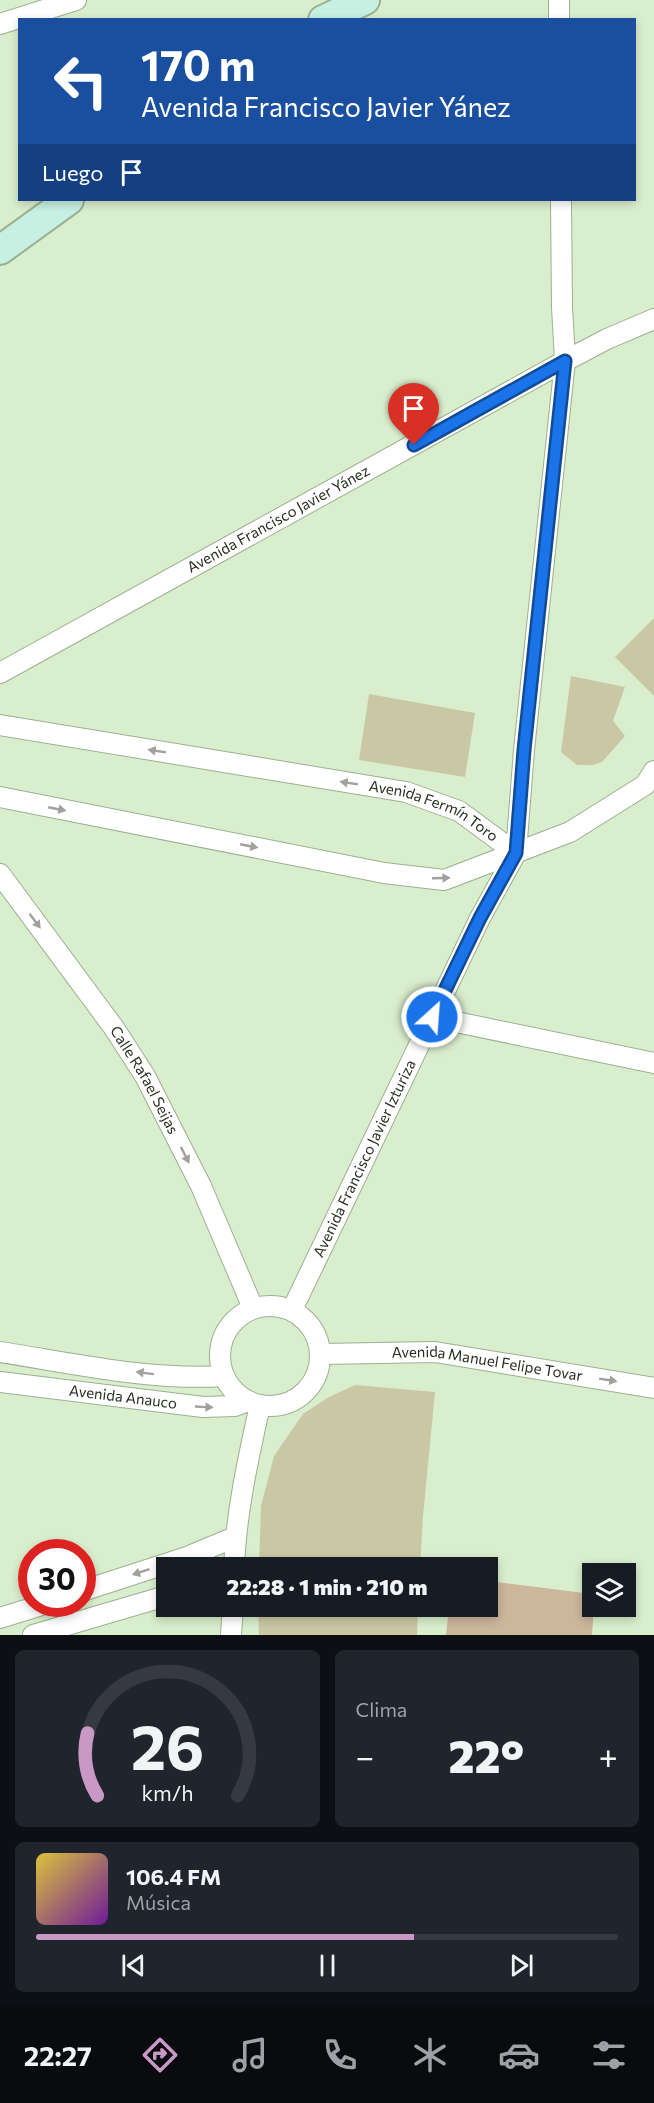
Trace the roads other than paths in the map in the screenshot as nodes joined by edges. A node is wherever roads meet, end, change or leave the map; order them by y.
1 (76, 0) edge
2 (365, 0) edge
3 (559, 0) edge
4 (18, 18) edge
5 (19, 18) edge
6 (327, 18) edge
7 (559, 18) edge
8 (0, 24) edge
9 (68, 201) edge
10 (561, 201) edge
11 (0, 250) edge
12 (654, 319) edge
13 (565, 361) junction
14 (0, 674) edge
15 (0, 725) edge
16 (651, 781) edge
17 (0, 797) edge
18 (516, 853) junction
19 (0, 874) edge
20 (432, 1017) junction
21 (654, 1063) edge
22 (253, 1308) junction
23 (292, 1310) junction
24 (0, 1352) edge
25 (320, 1354) junction
26 (224, 1376) junction
27 (0, 1382) edge
28 (654, 1388) edge
29 (254, 1403) junction
30 (235, 1537) junction
31 (234, 1557) edge
32 (96, 1586) edge
33 (156, 1599) edge
34 (18, 1612) edge
35 (232, 1617) edge
36 (0, 1618) edge
37 (33, 1635) edge
38 (231, 1635) edge

1 - 5 street
2 - 6 main road
3 - 7 street
4 - 8 street
9 - 11 main road
10 - 13 street, Avenida Francisco Javier Izturiza
12 - 13 street, Avenida Francisco Javier Yánez
13 - 14 street, Avenida Francisco Javier Yánez
13 - 18 street, Avenida Francisco Javier Izturiza
18 -> 15 street, Avenida Fermín Toro
16 - 18 street
17 -> 18 street, Avenida Fermín Toro
18 - 20 street, Avenida Francisco Javier Izturiza
19 -> 22 street, Calle Rafael Seijas
20 - 21 street
20 - 23 street, Avenida Francisco Javier Izturiza
22 - 23 street
22 - 26 street
23 - 25 street
26 -> 24 street, Avenida Anauco
25 -> 28 street, Avenida Manuel Felipe Tovar
25 - 29 street
26 - 29 street
27 -> 29 street, Avenida Anauco
29 - 30 street
30 - 31 street
30 -> 32 street
33 - 37 street
34 - 36 street
35 - 38 street

